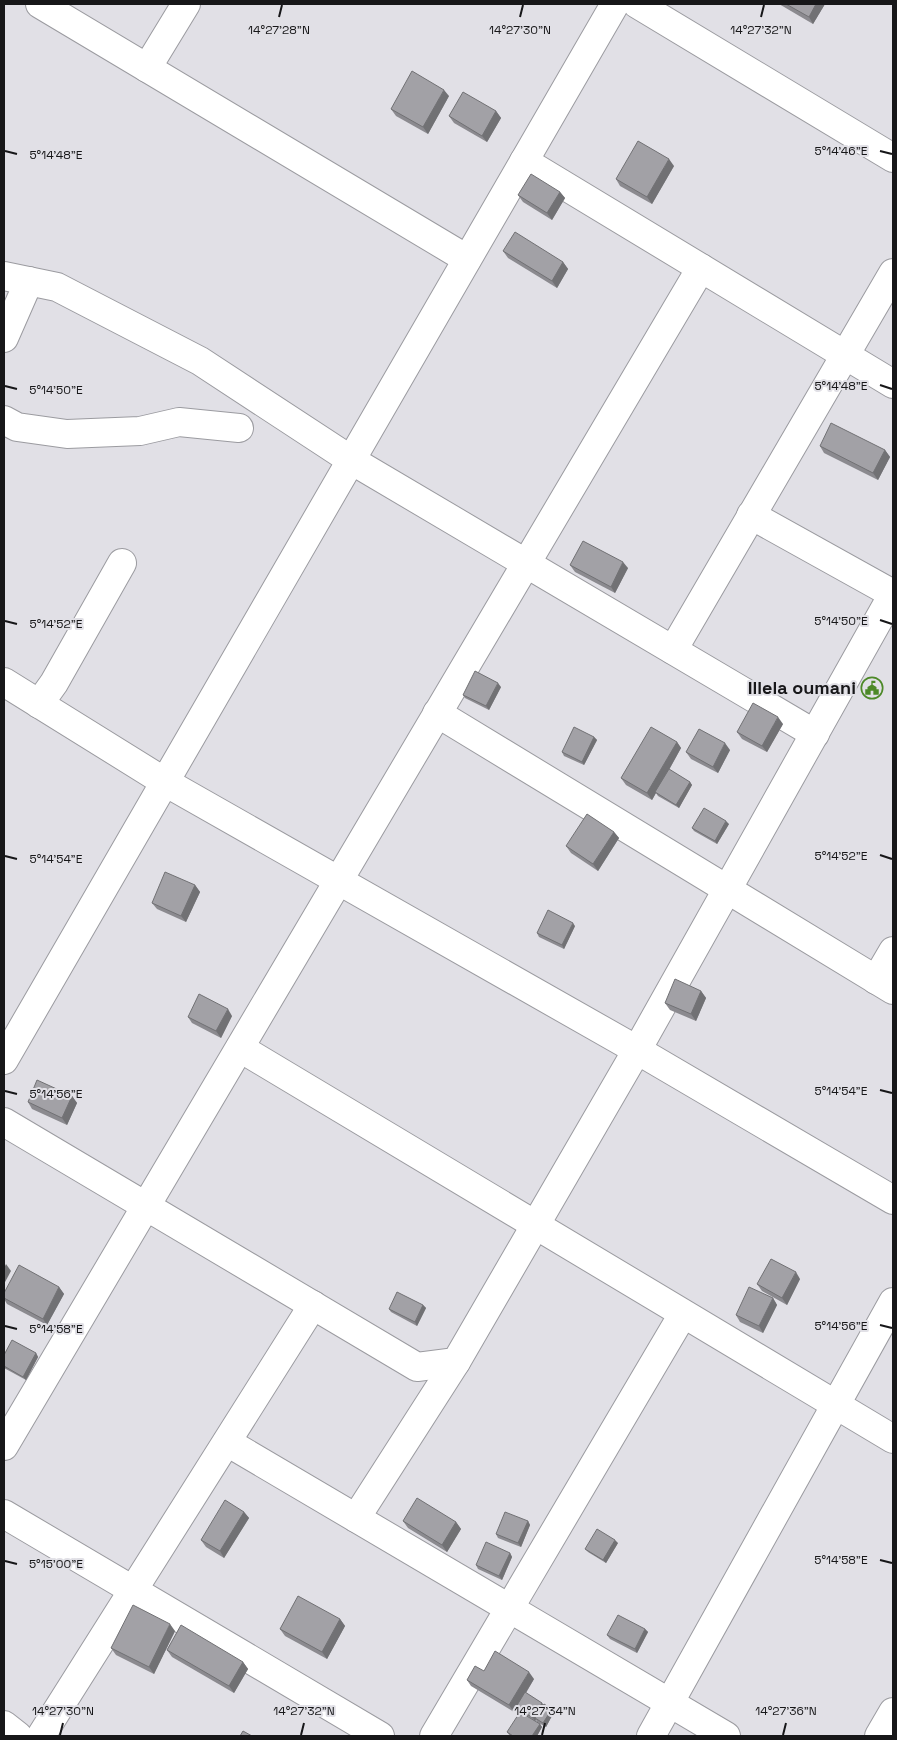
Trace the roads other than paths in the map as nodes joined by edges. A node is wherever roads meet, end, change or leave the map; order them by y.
1 (40, 4) edge
2 (186, 4) edge
3 (615, 4) edge
4 (637, 4) edge
5 (147, 68) junction
6 (893, 158) edge
7 (524, 161) junction
8 (467, 259) junction
9 (701, 268) junction
10 (893, 273) edge
11 (16, 279) edge
12 (4, 338) edge
13 (846, 355) junction
14 (893, 384) edge
15 (4, 420) edge
16 (239, 428) dead end
17 (351, 460) junction
18 (751, 515) junction
19 (122, 563) dead end
20 (526, 564) junction
21 (893, 594) edge
22 (673, 650) junction
23 (4, 682) edge
24 (39, 704) junction
25 (438, 713) junction
26 (815, 734) junction
27 (165, 782) junction
28 (338, 880) junction
29 (727, 889) junction
30 (893, 951) edge
31 (885, 985) edge
32 (240, 1048) junction
33 (638, 1050) junction
34 (4, 1060) edge
35 (4, 1122) edge
36 (893, 1200) edge
37 (146, 1206) junction
38 (536, 1225) junction
39 (893, 1302) edge
40 (313, 1305) junction
41 (683, 1314) junction
42 (456, 1362) junction
43 (836, 1405) junction
44 (893, 1439) edge
45 (228, 1442) junction
46 (4, 1446) edge
47 (4, 1514) edge
48 (356, 1518) junction
49 (134, 1591) junction
50 (510, 1609) junction
51 (670, 1703) junction
52 (893, 1712) edge
53 (4, 1725) edge
54 (18, 1736) edge
55 (41, 1736) edge
56 (380, 1736) edge
57 (434, 1736) edge
58 (651, 1736) edge
59 (726, 1736) edge
60 (879, 1736) edge

1 - 5 street
2 - 5 street
3 - 7 street
4 - 6 street
5 - 8 street
7 - 8 street
7 - 9 street
8 - 17 street
9 - 13 street
9 - 20 street
10 - 13 street
11 - 12 street
11 - 17 street
13 - 14 street
13 - 18 street
15 - 16 street
17 - 20 street
17 - 27 street
18 - 21 street
18 - 22 street
19 - 24 street
20 - 22 street
20 - 25 street
21 - 26 street
22 - 26 street
23 - 24 street
24 - 27 street
25 - 28 street
25 - 29 street
26 - 29 street
27 - 28 street
27 - 34 street
28 - 32 street
28 - 33 street
29 - 31 street
29 - 33 street
30 - 31 street
32 - 37 street
32 - 38 street
33 - 36 street
33 - 38 street
35 - 37 street
37 - 40 street
37 - 46 street
38 - 41 street
38 - 42 street
39 - 43 street
40 - 42 street
40 - 45 street
41 - 43 street
41 - 50 street
42 - 48 street
43 - 44 street
43 - 51 street
45 - 48 street
45 - 49 street
47 - 49 street
48 - 50 street
49 - 55 street
49 - 56 street
50 - 51 street
50 - 57 street
51 - 58 street
51 - 59 street
52 - 60 street
53 - 54 street

